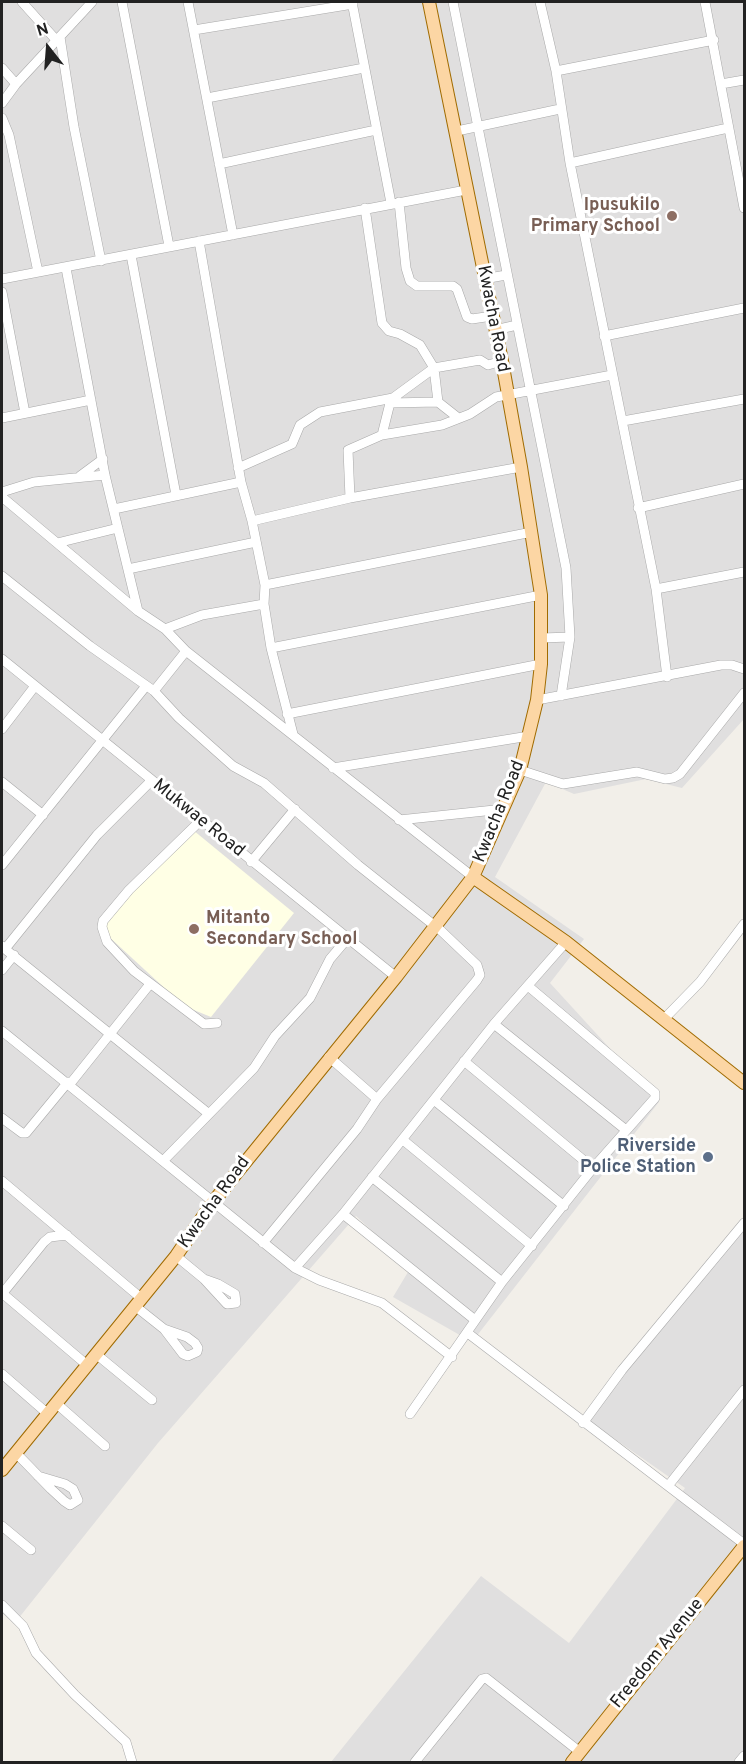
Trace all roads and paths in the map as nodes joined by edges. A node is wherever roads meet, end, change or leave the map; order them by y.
1 (22, 2) edge
2 (92, 2) edge
3 (122, 2) edge
4 (188, 2) edge
5 (430, 2) edge
6 (453, 2) edge
7 (540, 2) edge
8 (705, 2) edge
9 (352, 3) edge
10 (194, 30) junction
11 (59, 39) junction
12 (714, 40) junction
13 (2, 68) edge
14 (364, 68) junction
15 (556, 71) junction
16 (744, 80) edge
17 (16, 84) junction
18 (721, 84) junction
19 (207, 98) junction
20 (2, 103) edge
21 (560, 109) junction
22 (2, 118) edge
23 (477, 126) junction
24 (728, 128) junction
25 (376, 130) junction
26 (457, 131) junction
27 (219, 164) junction
28 (570, 164) junction
29 (741, 173) edge
30 (466, 190) junction
31 (395, 202) junction
32 (365, 208) junction
33 (744, 208) edge
34 (233, 235) junction
35 (199, 241) junction
36 (169, 246) junction
37 (131, 255) junction
38 (101, 261) junction
39 (66, 268) junction
40 (38, 272) junction
41 (506, 275) junction
42 (2, 279) edge
43 (484, 279) junction
44 (2, 292) edge
45 (744, 308) edge
46 (492, 316) junction
47 (517, 325) junction
48 (495, 330) junction
49 (604, 336) junction
50 (502, 361) junction
51 (434, 368) junction
52 (612, 375) junction
53 (530, 391) junction
54 (507, 394) junction
55 (744, 399) edge
56 (91, 400) junction
57 (393, 400) junction
58 (438, 402) junction
59 (25, 413) junction
60 (457, 417) junction
61 (2, 418) edge
62 (623, 421) junction
63 (382, 435) junction
64 (103, 459) junction
65 (521, 467) junction
66 (238, 468) junction
67 (105, 475) junction
68 (78, 477) junction
69 (241, 483) junction
70 (744, 484) edge
71 (2, 492) edge
72 (176, 495) junction
73 (2, 497) edge
74 (350, 498) junction
75 (638, 508) junction
76 (114, 509) junction
77 (252, 521) junction
78 (118, 528) junction
79 (532, 532) junction
80 (256, 542) junction
81 (57, 543) junction
82 (128, 569) junction
83 (744, 572) edge
84 (2, 576) edge
85 (265, 585) junction
86 (656, 589) junction
87 (541, 595) junction
88 (264, 604) junction
89 (138, 611) junction
90 (165, 629) junction
91 (570, 637) junction
92 (542, 638) junction
93 (271, 648) junction
94 (186, 651) junction
95 (2, 659) edge
96 (541, 664) junction
97 (744, 669) edge
98 (667, 676) junction
99 (34, 686) junction
100 (150, 689) junction
101 (744, 693) edge
102 (561, 696) junction
103 (537, 700) junction
104 (287, 714) junction
105 (2, 729) edge
106 (293, 734) junction
107 (529, 736) junction
108 (101, 741) junction
109 (333, 768) junction
110 (519, 770) junction
111 (151, 781) junction
112 (2, 782) edge
113 (295, 809) junction
114 (504, 809) junction
115 (43, 814) junction
116 (201, 820) junction
117 (399, 820) junction
118 (251, 862) junction
119 (2, 865) edge
120 (473, 877) junction
121 (744, 924) edge
122 (436, 926) junction
123 (347, 939) junction
124 (566, 942) junction
125 (3, 947) edge
126 (14, 955) junction
127 (2, 970) edge
128 (396, 977) junction
129 (150, 984) junction
130 (528, 986) junction
131 (664, 1019) junction
132 (217, 1023) dead end
133 (494, 1024) junction
134 (2, 1031) edge
135 (110, 1033) junction
136 (329, 1057) junction
137 (464, 1062) junction
138 (69, 1083) junction
139 (744, 1083) edge
140 (377, 1099) junction
141 (434, 1100) junction
142 (209, 1114) junction
143 (2, 1118) edge
144 (627, 1130) junction
145 (404, 1140) junction
146 (164, 1161) junction
147 (593, 1168) junction
148 (372, 1177) junction
149 (2, 1181) edge
150 (213, 1202) junction
151 (564, 1206) junction
152 (343, 1214) junction
153 (744, 1223) edge
154 (67, 1235) junction
155 (263, 1243) junction
156 (532, 1246) junction
157 (176, 1256) junction
158 (296, 1268) junction
159 (204, 1279) dead end
160 (502, 1282) junction
161 (2, 1293) edge
162 (138, 1302) junction
163 (475, 1320) junction
164 (164, 1329) dead end
165 (469, 1334) junction
166 (96, 1354) junction
167 (452, 1357) junction
168 (87, 1365) junction
169 (2, 1374) edge
170 (744, 1390) edge
171 (152, 1400) dead end
172 (53, 1409) junction
173 (410, 1414) dead end
174 (583, 1423) junction
175 (105, 1446) dead end
176 (16, 1453) junction
177 (2, 1470) edge
178 (38, 1476) dead end
179 (668, 1486) junction
180 (2, 1526) edge
181 (744, 1545) edge
182 (31, 1550) dead end
183 (2, 1605) edge
184 (744, 1756) edge
185 (576, 1757) edge
186 (132, 1762) edge
187 (415, 1762) edge
188 (739, 1762) edge

1 - 11 street
2 - 11 street
3 - 36 street
4 - 10 street
5 - 26 main road, Kwacha Road
6 - 23 street
7 - 15 street
8 - 12 street
9 - 10 street
9 - 14 street
10 - 19 street
11 - 17 street
11 - 38 street
12 - 15 street
12 - 18 street
13 - 17 street
14 - 19 street
14 - 25 street
15 - 21 street
16 - 18 street
17 - 20 street
18 - 24 street
19 - 27 street
21 - 23 street
21 - 28 street
22 - 40 street
23 - 26 street
23 - 41 street
24 - 28 street
24 - 29 street
25 - 27 street
25 - 31 street
26 - 30 main road, Kwacha Road
27 - 34 street
28 - 49 street
29 - 33 street
30 - 31 street
30 - 43 main road, Kwacha Road
31 - 32 street
31 - 46 street
32 - 34 street
32 - 51 street
34 - 35 street
35 - 36 street
35 - 66 street
36 - 37 street
37 - 38 street
37 - 72 street
38 - 39 street
39 - 40 street
39 - 56 street
40 - 42 street
41 - 43 street
41 - 47 street
43 - 46 main road, Kwacha Road
44 - 59 street
45 - 49 street
46 - 48 main road, Kwacha Road
47 - 48 street
47 - 53 street
48 - 50 main road, Kwacha Road
49 - 52 street
50 - 51 street
50 - 54 main road, Kwacha Road
51 - 57 street
51 - 58 street
52 - 53 street
52 - 62 street
53 - 54 street
53 - 91 street
54 - 60 street
54 - 65 main road, Kwacha Road
55 - 62 street
56 - 59 street
56 - 64 street
57 - 58 street
57 - 63 street
57 - 66 street
58 - 60 street
59 - 61 street
60 - 63 street
62 - 75 street
63 - 74 street
64 - 67 street
64 - 68 street
65 - 74 street
65 - 79 main road, Kwacha Road
66 - 69 street
67 - 68 street
67 - 76 street
68 - 71 street
69 - 72 street
69 - 77 street
70 - 75 street
72 - 76 street
73 - 81 street
74 - 77 street
75 - 86 street
76 - 78 street
77 - 80 street
78 - 81 street
78 - 82 street
79 - 85 street
79 - 87 main road, Kwacha Road
80 - 82 street
80 - 85 street
81 - 89 street
82 - 89 street
83 - 86 street
84 - 100 street
85 - 88 street
86 - 98 street
87 - 92 main road, Kwacha Road
87 - 93 street
88 - 90 street
88 - 93 street
89 - 90 street
90 - 94 street
91 - 92 street
91 - 102 street
92 - 96 main road, Kwacha Road
93 - 104 street
94 - 100 street
94 - 106 street
95 - 99 street, Mukwae Road
96 - 103 main road, Kwacha Road
96 - 104 street
97 - 98 street
98 - 102 street
99 - 105 street
99 - 108 street, Mukwae Road
100 - 108 street
100 - 113 street
101 - 110 street
102 - 103 street
103 - 107 main road, Kwacha Road
104 - 106 street
106 - 109 street
107 - 109 street
107 - 110 main road, Kwacha Road
108 - 111 street, Mukwae Road
108 - 115 street
109 - 117 street
110 - 114 main road, Kwacha Road
111 - 116 street, Mukwae Road
111 - 125 street
112 - 115 street
113 - 118 street
113 - 122 street
114 - 117 street
114 - 120 main road, Kwacha Road
115 - 119 street
116 - 118 street, Mukwae Road
116 - 129 street
117 - 120 street
118 - 123 street, Mukwae Road
120 - 122 main road, Kwacha Road
120 - 124 main road
121 - 131 street
122 - 128 main road, Kwacha Road
122 - 140 street
123 - 128 street, Mukwae Road
123 - 142 street
124 - 130 street
124 - 131 main road
125 - 126 street
126 - 127 street
126 - 135 street
128 - 136 main road, Kwacha Road
129 - 132 street
129 - 135 street
130 - 133 street
130 - 144 street
131 - 139 main road
133 - 137 street
133 - 144 street
134 - 138 street
135 - 138 street
135 - 142 street
136 - 140 street
136 - 150 main road, Kwacha Road
137 - 141 street
137 - 147 street
138 - 143 street
138 - 146 street
140 - 155 street
141 - 145 street
141 - 151 street
142 - 146 street
144 - 147 street
145 - 148 street
145 - 156 street
146 - 150 street
147 - 151 street
148 - 152 street
148 - 160 street
149 - 154 street
150 - 155 street
150 - 157 main road, Kwacha Road
151 - 156 street
152 - 158 street
152 - 163 street
153 - 174 street
154 - 161 street
154 - 162 street
155 - 158 street
156 - 160 street
157 - 159 street
157 - 162 main road, Kwacha Road
158 - 167 street
160 - 163 street
161 - 168 street
162 - 164 street
162 - 166 main road, Kwacha Road
163 - 165 street
165 - 167 street
165 - 174 street
166 - 168 main road, Kwacha Road
166 - 171 street
167 - 173 street
168 - 172 main road, Kwacha Road
169 - 172 street
170 - 179 street
172 - 175 street
172 - 176 main road, Kwacha Road
174 - 179 street
176 - 177 main road, Kwacha Road
176 - 178 street
179 - 181 street
180 - 182 street
181 - 185 main road, Freedom Avenue
183 - 186 street
184 - 188 street
185 - 187 street

